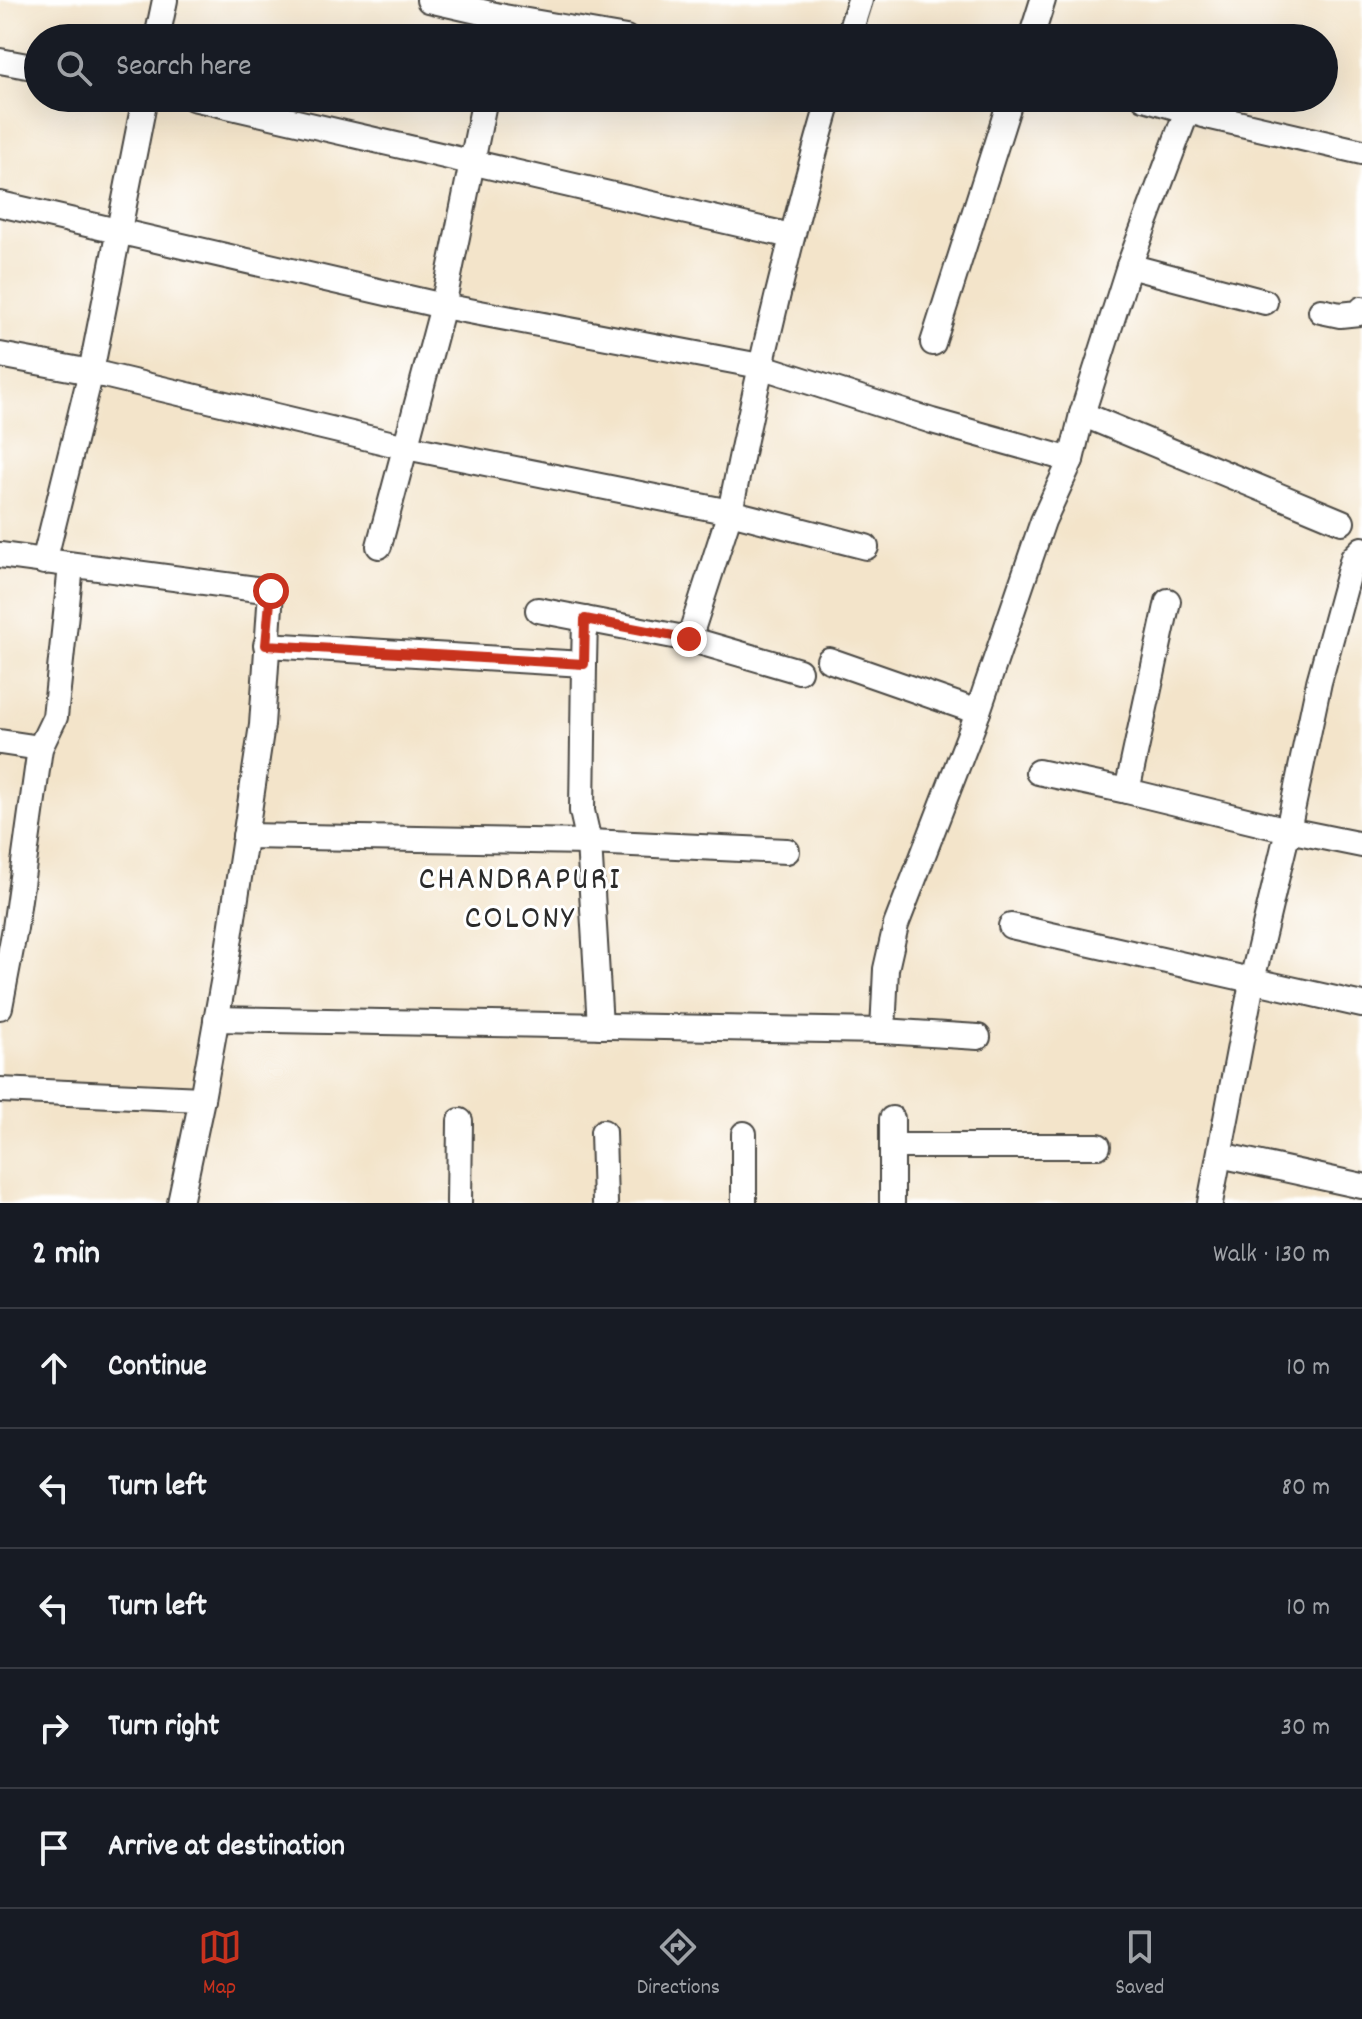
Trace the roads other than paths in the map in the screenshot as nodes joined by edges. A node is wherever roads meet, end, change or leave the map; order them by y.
1 (165, 0) edge
2 (429, 0) edge
3 (860, 0) edge
4 (1043, 0) edge
5 (160, 24) edge
6 (492, 24) edge
7 (852, 24) edge
8 (1035, 24) edge
9 (0, 61) edge
10 (24, 65) edge
11 (142, 112) edge
12 (254, 112) edge
13 (482, 112) edge
14 (826, 112) edge
15 (1007, 112) edge
16 (1187, 112) edge
17 (1191, 112) edge
18 (1362, 152) edge
19 (470, 162) junction
20 (0, 204) edge
21 (119, 231) junction
22 (791, 236) junction
23 (1129, 266) junction
24 (1265, 302) dead end
25 (443, 306) junction
26 (1362, 309) edge
27 (1321, 311) dead end
28 (933, 343) dead end
29 (0, 355) edge
30 (760, 366) junction
31 (91, 372) junction
32 (1082, 414) junction
33 (406, 447) junction
34 (1071, 460) junction
35 (730, 512) junction
36 (1342, 522) dead end
37 (379, 546) dead end
38 (866, 547) dead end
39 (1362, 549) edge
40 (0, 555) edge
41 (44, 562) junction
42 (71, 566) junction
43 (1168, 601) dead end
44 (538, 610) dead end
45 (585, 619) junction
46 (689, 639) junction
47 (266, 645) junction
48 (829, 660) dead end
49 (584, 664) junction
50 (799, 671) dead end
51 (978, 712) junction
52 (0, 742) edge
53 (40, 748) junction
54 (1038, 772) dead end
55 (1127, 791) junction
56 (1288, 830) junction
57 (245, 836) junction
58 (589, 842) junction
59 (1362, 845) edge
60 (787, 851) dead end
61 (1011, 926) dead end
62 (7, 927) edge
63 (1252, 981) junction
64 (1362, 1005) edge
65 (0, 1007) edge
66 (216, 1019) junction
67 (600, 1026) junction
68 (883, 1031) junction
69 (978, 1037) dead end
70 (0, 1090) edge
71 (202, 1099) junction
72 (892, 1119) dead end
73 (460, 1121) dead end
74 (603, 1132) dead end
75 (744, 1134) dead end
76 (892, 1146) junction
77 (1098, 1146) dead end
78 (1220, 1155) junction
79 (1362, 1186) edge
80 (180, 1203) edge
81 (459, 1203) edge
82 (605, 1203) edge
83 (744, 1203) edge
84 (892, 1203) edge
85 (1210, 1203) edge

1 - 5 street
2 - 6 street
3 - 7 street
4 - 8 street
9 - 10 street
11 - 21 street
12 - 19 street
13 - 19 street
14 - 22 street
15 - 28 street
16 - 23 street
17 - 18 street
19 - 22 street
19 - 25 street
20 - 21 street
21 - 25 street
21 - 31 street
22 - 30 street
23 - 24 street
23 - 32 street
25 - 30 street
25 - 33 street
26 - 27 street
29 - 31 street
30 - 34 street
30 - 35 street
31 - 33 street
31 - 41 street
32 - 34 street
32 - 36 street
33 - 35 street
33 - 37 street
34 - 51 street
35 - 38 street
35 - 46 street
39 - 56 street
40 - 41 street
41 - 42 street
42 - 47 street
42 - 53 street
43 - 55 street
44 - 45 street
45 - 46 street
45 - 49 street
46 - 50 street
47 - 49 street
47 - 57 street
48 - 51 street
49 - 58 street
51 - 68 street
52 - 53 street
53 - 62 street
54 - 55 street
55 - 56 street
56 - 59 street
56 - 63 street
57 - 58 street
57 - 66 street
58 - 60 street
58 - 67 street
61 - 63 street
62 - 65 street
63 - 64 street
63 - 78 street
66 - 67 street
66 - 71 street
67 - 68 street
68 - 69 street
70 - 71 street
71 - 80 street
72 - 76 street
73 - 81 street
74 - 82 street
75 - 83 street
76 - 77 street
76 - 84 street
78 - 79 street
78 - 85 street

